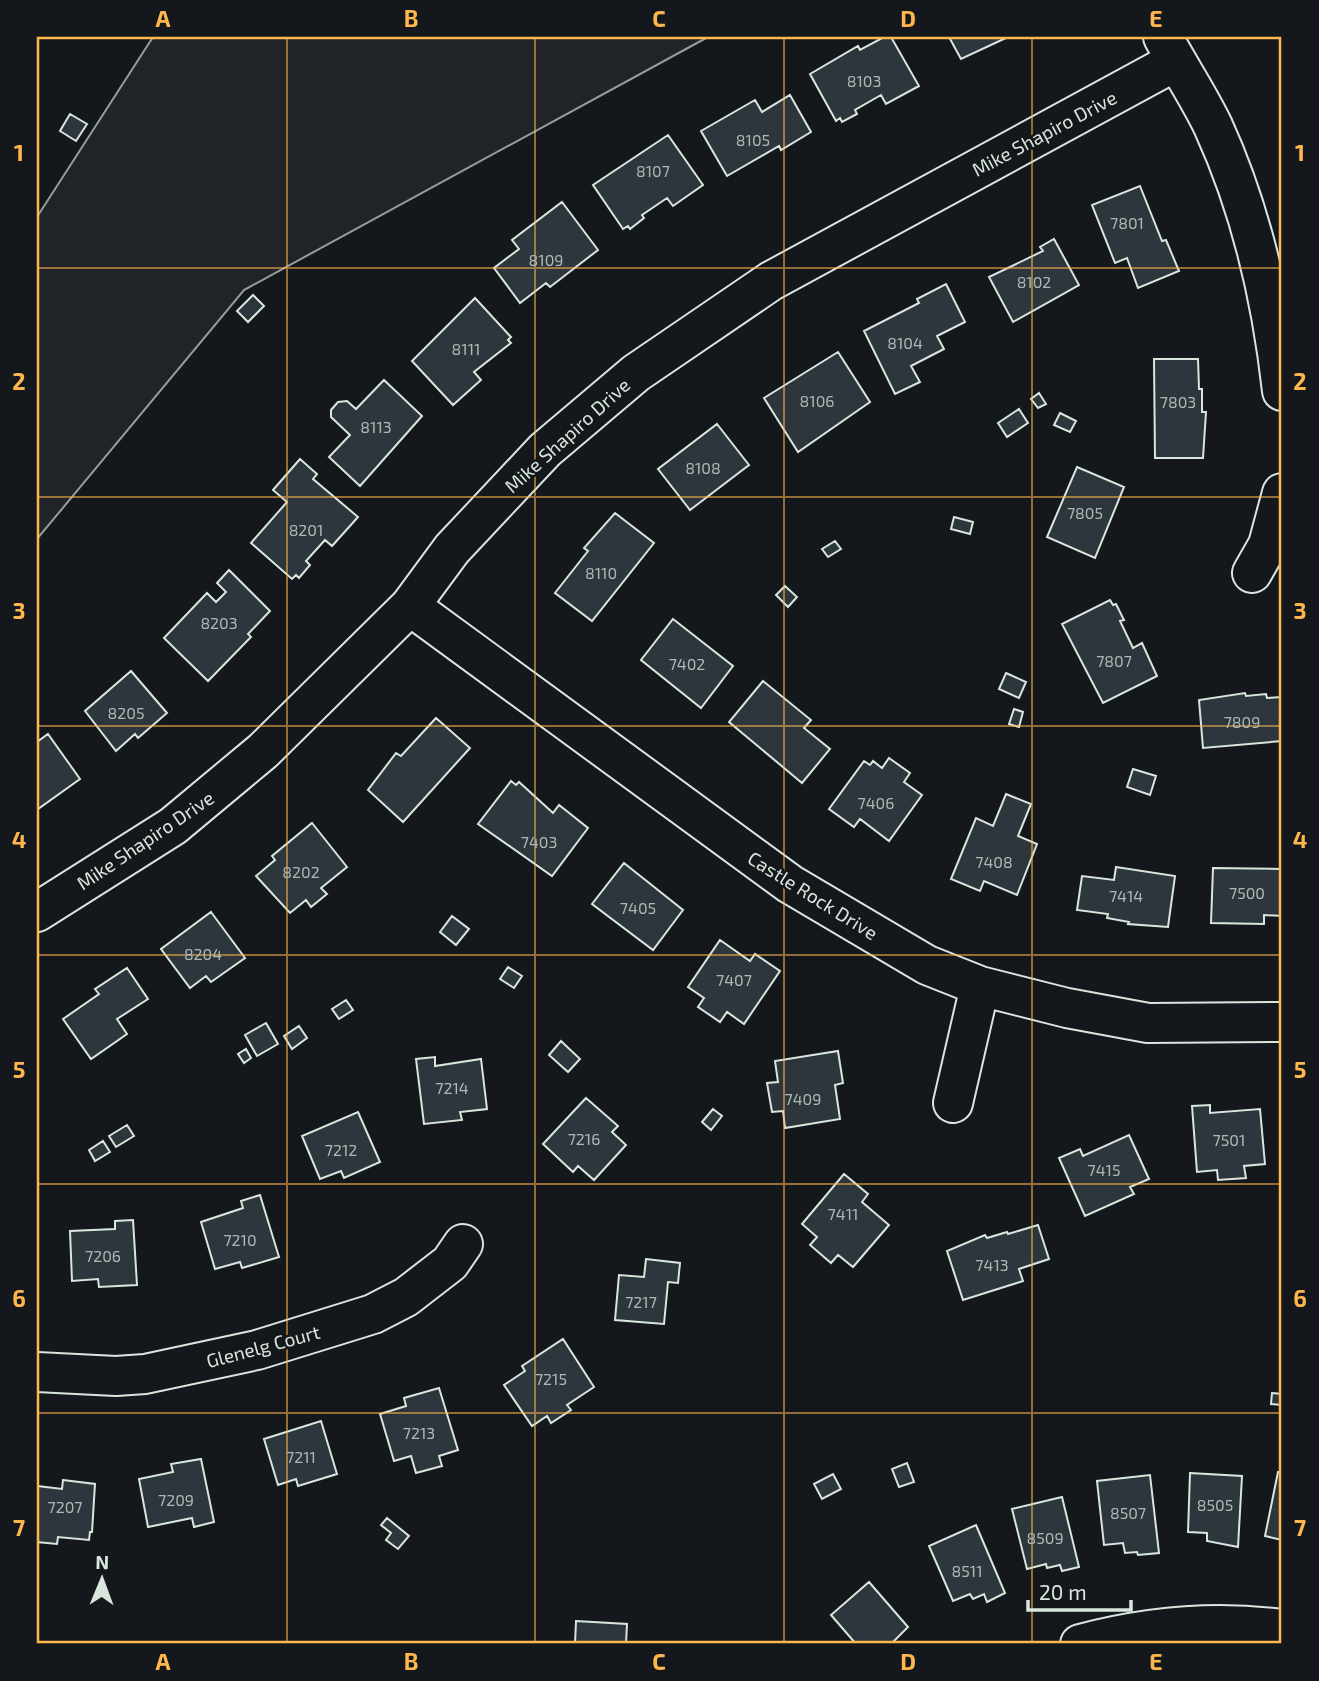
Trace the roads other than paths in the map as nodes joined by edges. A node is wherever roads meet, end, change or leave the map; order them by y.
1 (1169, 49) edge
2 (1282, 391) edge
3 (1282, 493) edge
4 (1252, 573) dead end
5 (410, 606) junction
6 (37, 912) edge
7 (980, 986) junction
8 (1282, 1022) edge
9 (953, 1103) dead end
10 (463, 1244) dead end
11 (37, 1372) edge
12 (1282, 1629) edge
13 (1080, 1644) edge

1 - 2 street
1 - 5 street, Mike Shapiro Drive
3 - 4 street
5 - 6 street, Mike Shapiro Drive
5 - 7 street, Castle Rock Drive
7 - 8 street, Castle Rock Drive
7 - 9 street
10 - 11 street, Glenelg Court
12 - 13 street

